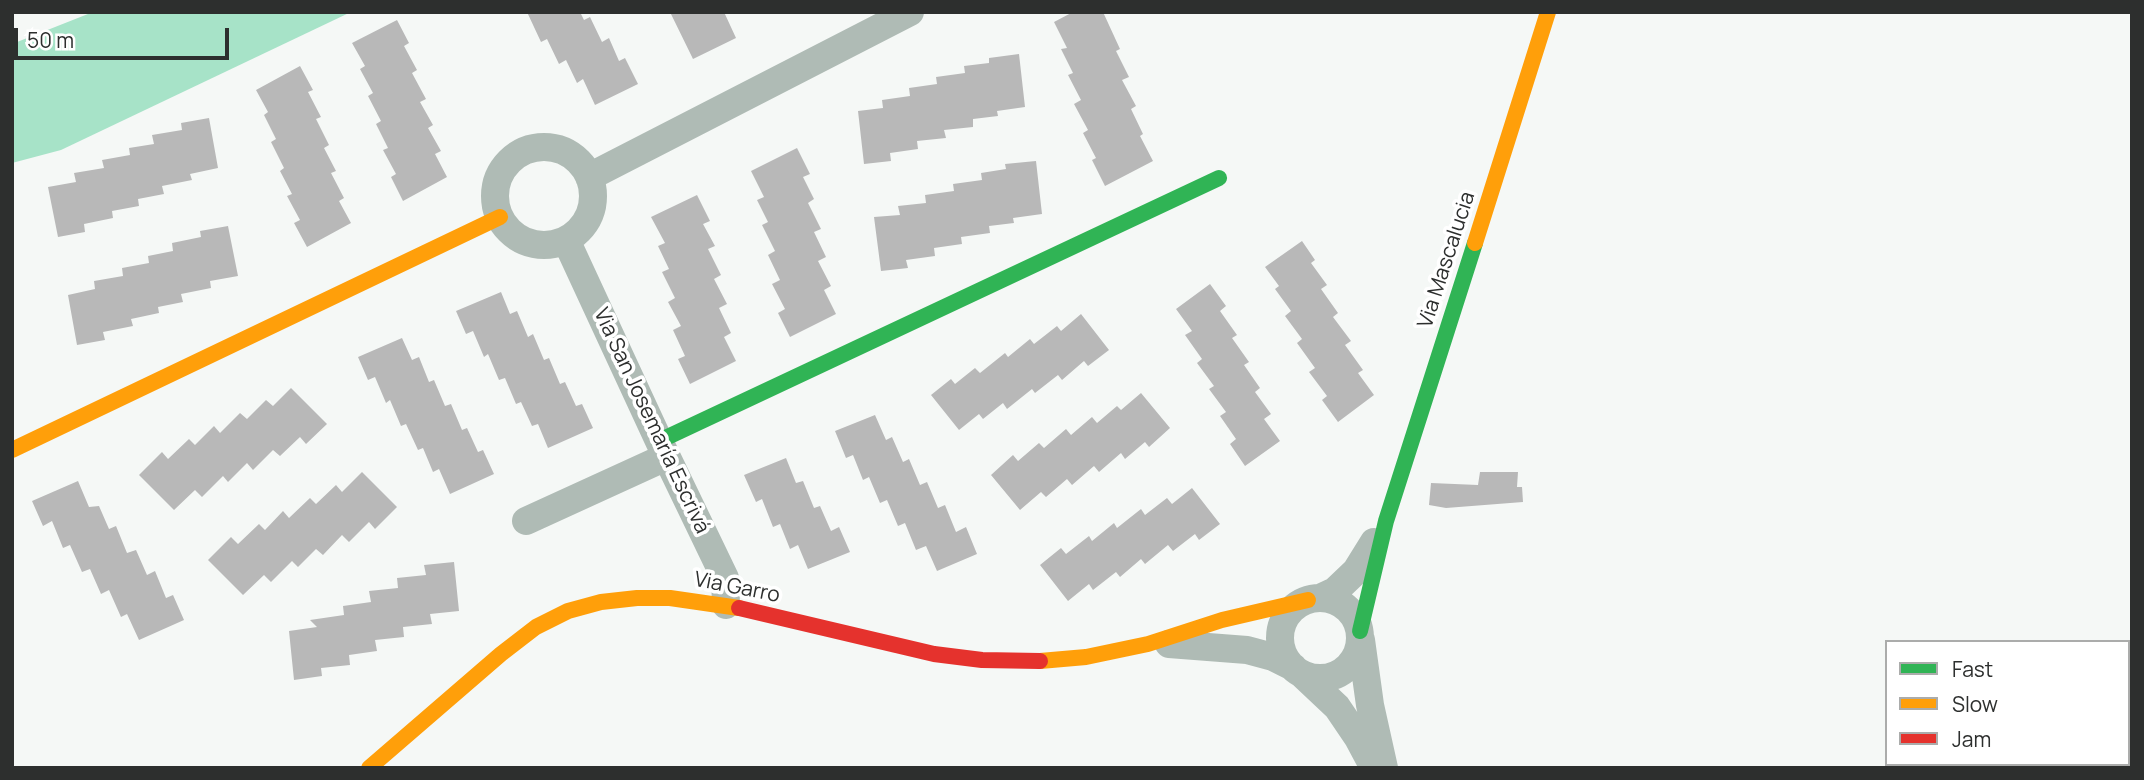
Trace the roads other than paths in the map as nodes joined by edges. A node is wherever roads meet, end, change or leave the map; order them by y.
1 (909, 12) edge
2 (1548, 12) edge
3 (589, 177) junction
4 (1219, 178) dead end
5 (500, 217) junction
6 (566, 240) junction
7 (663, 449) junction
8 (12, 450) edge
9 (527, 521) dead end
10 (1385, 522) junction
11 (1314, 599) junction
12 (726, 605) junction
13 (1360, 634) junction
14 (1148, 644) junction
15 (1297, 671) junction
16 (369, 768) edge
17 (1374, 768) edge
18 (1384, 768) edge

1 - 3 street
2 - 10 street, Via Mascalucia
3 - 5 street
3 - 6 street
4 - 7 street
5 - 6 street
5 - 8 street
6 - 7 street, Via San Josemaría Escrivá
7 - 9 street
7 - 12 street, Via San Josemaría Escrivá
10 - 11 street
10 - 13 street, Via Mascalucia
11 - 13 street
11 - 14 street, Via Garro
11 - 15 street
12 - 14 street, Via Garro
12 - 16 street, Via Garro
13 - 15 street
13 - 18 street
14 - 15 street
15 - 17 street

